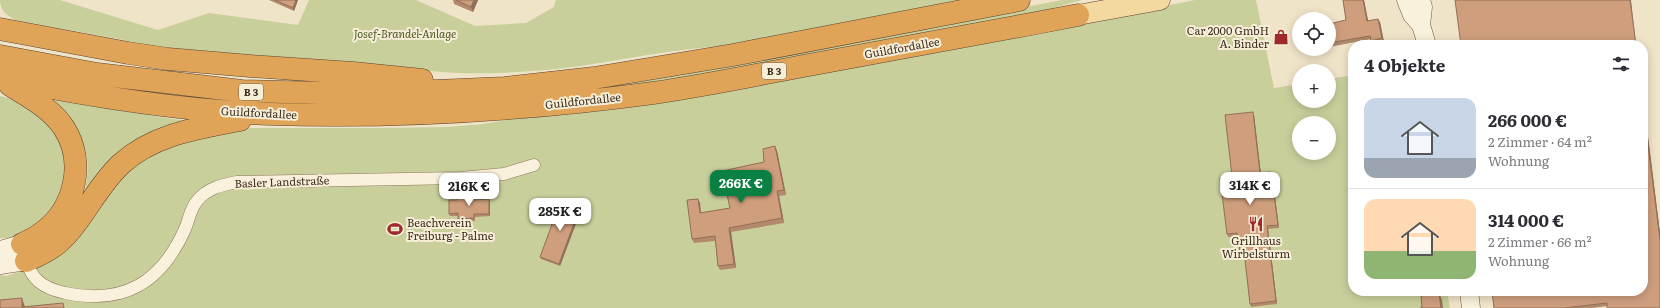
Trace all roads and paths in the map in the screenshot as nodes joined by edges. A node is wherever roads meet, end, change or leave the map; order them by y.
1 (1019, 0) edge
2 (1160, 0) edge
3 (1406, 0) edge
4 (1423, 2) edge
5 (1078, 15) joint
6 (1421, 25) junction
7 (0, 29) edge
8 (1426, 40) edge
9 (0, 56) edge
10 (0, 78) edge
11 (505, 88) junction
12 (269, 114) junction
13 (534, 165) dead end
14 (0, 250) edge
15 (24, 252) junction
16 (0, 265) edge
17 (1470, 296) edge
18 (1471, 308) edge

1 - 11 highway, Guildfordallee / B 3
2 - 5 main road, Guildfordallee / B 3
3 - 6 main road
4 - 6 main road
5 - 12 highway, Guildfordallee / B 3
6 - 8 main road
7 - 11 highway
9 - 11 highway, Guildfordallee / B 3
10 - 12 highway, Guildfordallee / B 3
10 - 15 highway
12 - 15 highway
13 - 15 street, Basler Landstraße
14 - 15 main road
15 - 16 main road
17 - 18 main road

